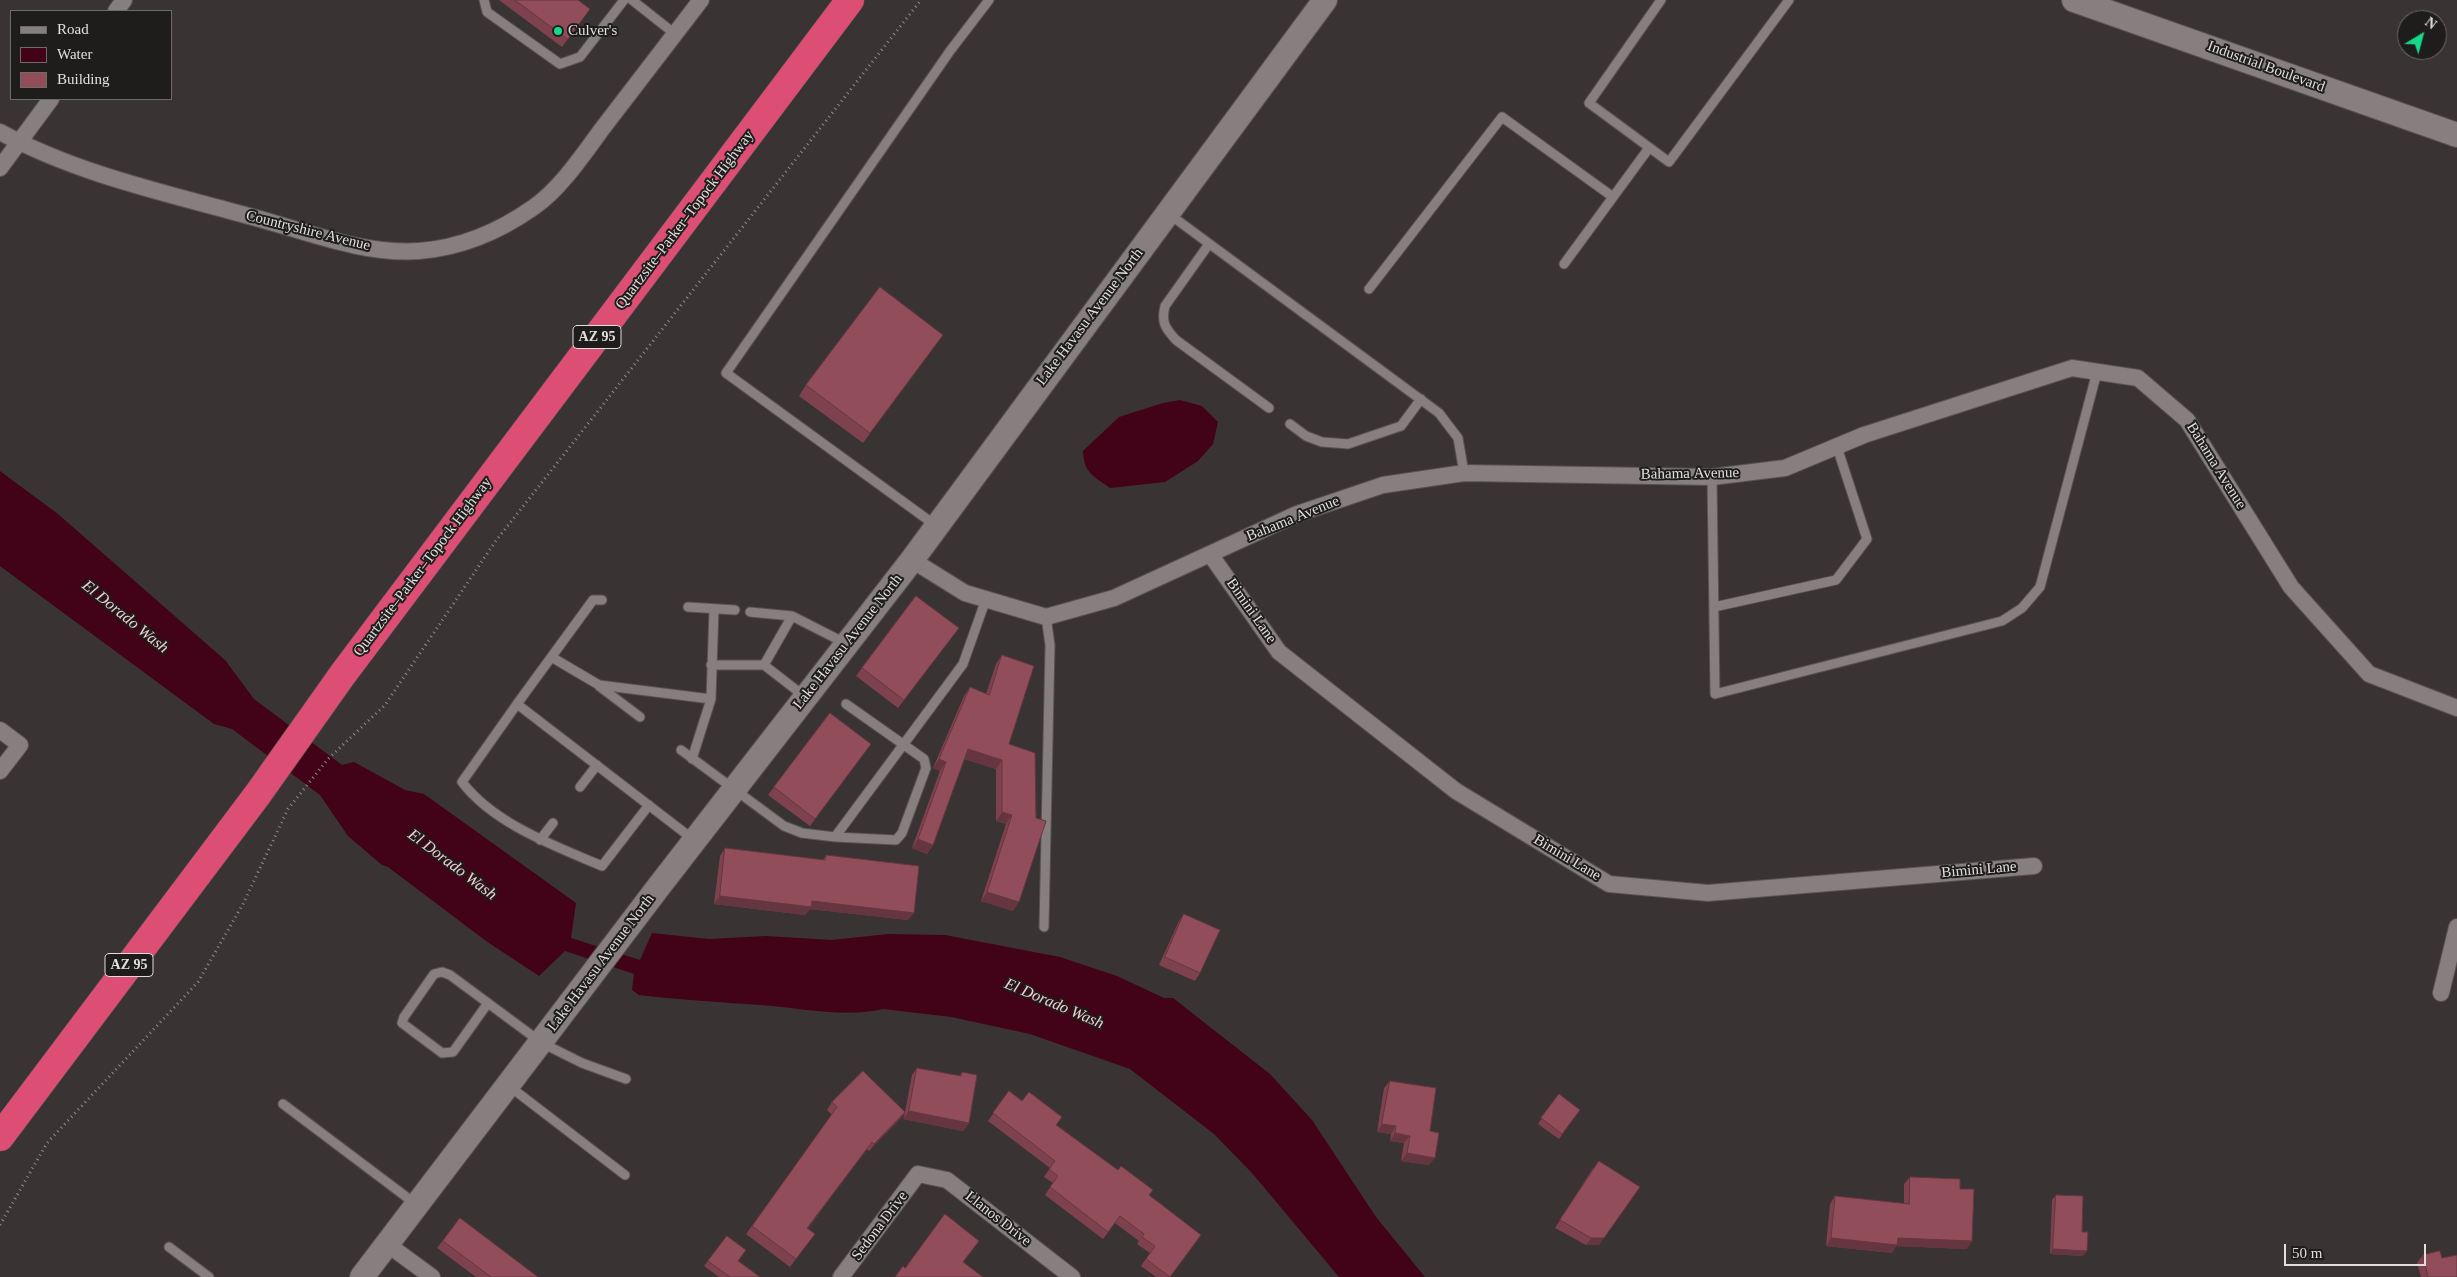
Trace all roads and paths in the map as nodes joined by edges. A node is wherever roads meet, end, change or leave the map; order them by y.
1 (484, 0) edge
2 (624, 0) edge
3 (632, 0) edge
4 (700, 0) edge
5 (850, 0) edge
6 (921, 0) edge
7 (989, 0) edge
8 (1325, 0) edge
9 (1662, 0) edge
10 (1790, 0) edge
11 (2074, 0) edge
12 (675, 34) junction
13 (49, 100) edge
14 (0, 132) edge
15 (2457, 135) edge
16 (18, 142) junction
17 (1649, 148) junction
18 (0, 168) edge
19 (1613, 197) junction
20 (1168, 212) junction
21 (1209, 244) junction
22 (1564, 264) dead end
23 (1369, 289) dead end
24 (2097, 372) junction
25 (1421, 399) junction
26 (1269, 408) dead end
27 (1290, 424) dead end
28 (1837, 447) junction
29 (1464, 473) junction
30 (1712, 477) junction
31 (935, 526) junction
32 (1210, 554) junction
33 (912, 560) junction
34 (986, 599) junction
35 (602, 600) dead end
36 (688, 607) dead end
37 (1714, 607) junction
38 (714, 609) junction
39 (735, 610) dead end
40 (750, 612) dead end
41 (792, 616) junction
42 (1046, 617) junction
43 (847, 644) junction
44 (553, 658) junction
45 (710, 665) junction
46 (764, 665) junction
47 (599, 686) junction
48 (805, 697) junction
49 (711, 699) junction
50 (517, 704) junction
51 (846, 704) dead end
52 (2457, 708) edge
53 (640, 718) dead end
54 (0, 730) edge
55 (904, 745) junction
56 (681, 750) dead end
57 (692, 759) junction
58 (597, 765) junction
59 (0, 770) edge
60 (580, 787) dead end
61 (733, 791) junction
62 (649, 805) junction
63 (553, 823) dead end
64 (835, 837) junction
65 (540, 840) junction
66 (694, 840) junction
67 (2034, 866) dead end
68 (1044, 927) dead end
69 (2457, 927) edge
70 (2440, 993) dead end
71 (488, 1003) junction
72 (542, 1042) junction
73 (626, 1079) dead end
74 (508, 1086) junction
75 (283, 1104) dead end
76 (0, 1137) edge
77 (918, 1174) joint
78 (625, 1175) dead end
79 (417, 1206) junction
80 (0, 1225) edge
81 (387, 1244) junction
82 (169, 1247) dead end
83 (209, 1277) edge
84 (362, 1277) edge
85 (432, 1277) edge
86 (841, 1277) edge
87 (1072, 1277) edge

1 - 2 lane
3 - 12 lane
4 - 12 street, Countryshire Avenue
5 - 76 highway, Quartzsite–Parker–Topock Highway / AZ 95
6 - 80 path
7 - 31 lane
8 - 20 main road, Lake Havasu Avenue North
9 - 17 lane
10 - 17 lane
11 - 15 main road, Industrial Boulevard
12 - 16 street, Countryshire Avenue
13 - 16 street
14 - 16 street, Countryshire Avenue
16 - 18 street
17 - 19 lane
19 - 22 lane
19 - 23 lane
20 - 21 lane
20 - 31 main road, Lake Havasu Avenue North
21 - 25 lane
21 - 26 lane
24 - 28 street, Bahama Avenue
24 - 37 lane
24 - 52 street, Bahama Avenue
25 - 27 lane
25 - 29 lane
28 - 30 street, Bahama Avenue
28 - 37 lane
29 - 30 street, Bahama Avenue
29 - 32 street, Bahama Avenue
30 - 37 lane
31 - 33 main road, Lake Havasu Avenue North
32 - 42 street, Bahama Avenue
32 - 67 street, Bimini Lane
33 - 34 street
33 - 43 main road, Lake Havasu Avenue North
34 - 42 street
34 - 55 lane
35 - 44 lane
36 - 38 lane
38 - 39 lane
38 - 45 lane
40 - 41 lane
41 - 43 lane
41 - 46 lane
42 - 68 lane
43 - 48 main road, Lake Havasu Avenue North
44 - 47 lane
44 - 50 lane
45 - 46 lane
45 - 49 lane
46 - 48 lane
47 - 49 lane
47 - 53 lane
48 - 61 main road, Lake Havasu Avenue North
49 - 57 lane
50 - 58 lane
50 - 65 lane
51 - 55 lane
54 - 59 street
55 - 64 lane
55 - 64 lane
56 - 57 lane
57 - 61 lane
58 - 60 lane
58 - 62 lane
61 - 64 lane
61 - 66 main road, Lake Havasu Avenue North
62 - 65 lane
62 - 66 lane
63 - 65 lane
66 - 72 main road, Lake Havasu Avenue North
69 - 70 street
71 - 71 lane
71 - 72 lane
72 - 73 lane
72 - 74 main road, Lake Havasu Avenue North
74 - 78 lane
74 - 79 main road, Lake Havasu Avenue North
75 - 79 lane
77 - 86 street, Sedona Drive
77 - 87 street, Llanos Drive
79 - 81 main road, Lake Havasu Avenue North
81 - 84 main road, Lake Havasu Avenue North
81 - 85 street
82 - 83 lane

